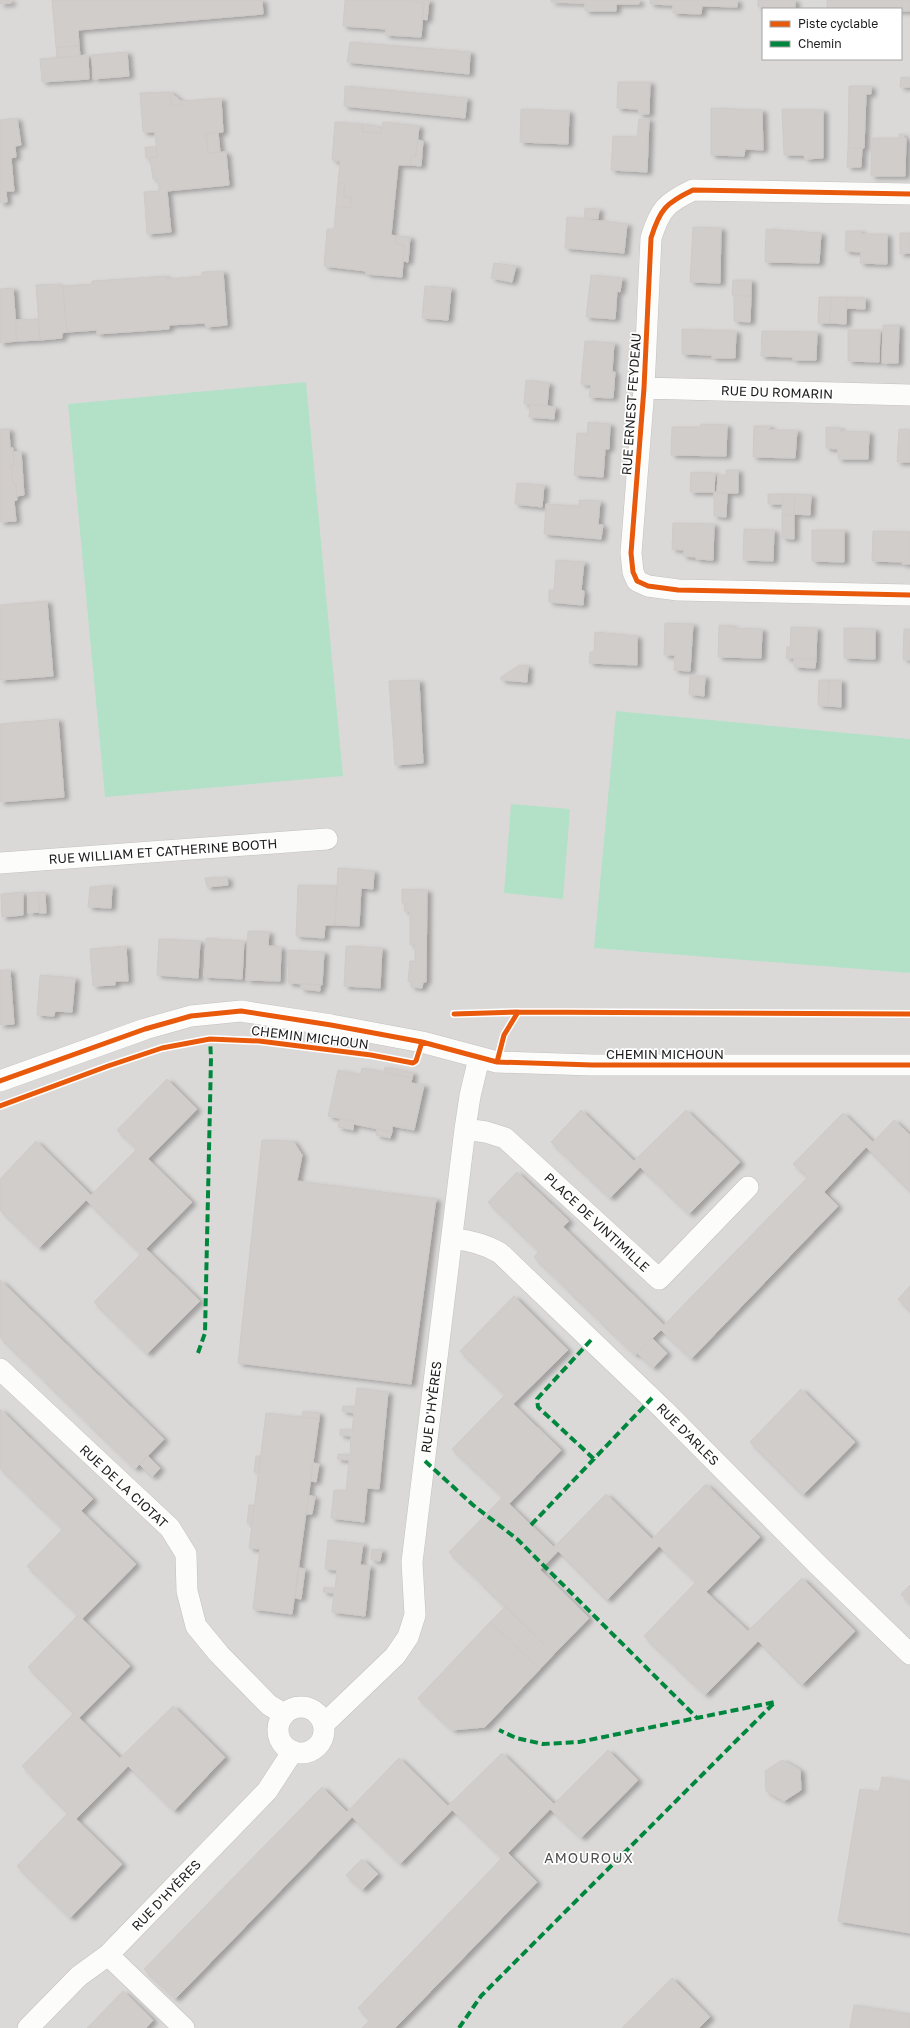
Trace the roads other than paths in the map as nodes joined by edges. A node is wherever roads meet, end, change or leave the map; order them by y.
1 (910, 194) edge
2 (644, 388) junction
3 (910, 396) edge
4 (910, 595) edge
5 (327, 839) dead end
6 (0, 863) edge
7 (480, 1058) junction
8 (910, 1065) edge
9 (0, 1081) edge
10 (465, 1129) junction
11 (748, 1186) dead end
12 (452, 1238) junction
13 (0, 1369) edge
14 (910, 1654) edge
15 (284, 1714) junction
16 (324, 1724) junction
17 (293, 1751) junction
18 (108, 1955) junction
19 (28, 2028) edge
20 (184, 2028) edge

1 - 2 street, RUE ERNEST FEYDEAU
2 - 3 street, RUE DU ROMARIN
2 - 4 street, RUE ERNEST FEYDEAU
5 - 6 street, RUE WILLIAM ET CATHERINE BOOTH
7 - 8 street, CHEMIN MICHOUN
7 - 9 street, CHEMIN MICHOUN
7 - 10 street, RUE D'HYÈRES
10 - 11 street, PLACE DE VINTIMILLE
10 - 12 street, RUE D'HYÈRES
12 - 14 street, RUE D'ARLES
12 - 16 street, RUE D'HYÈRES
13 - 15 street, RUE DE LA CIOTAT
15 - 16 street
15 - 17 street
16 - 17 street
17 - 18 street, RUE D'HYÈRES
18 - 19 street, RUE D'HYÈRES
18 - 20 street

